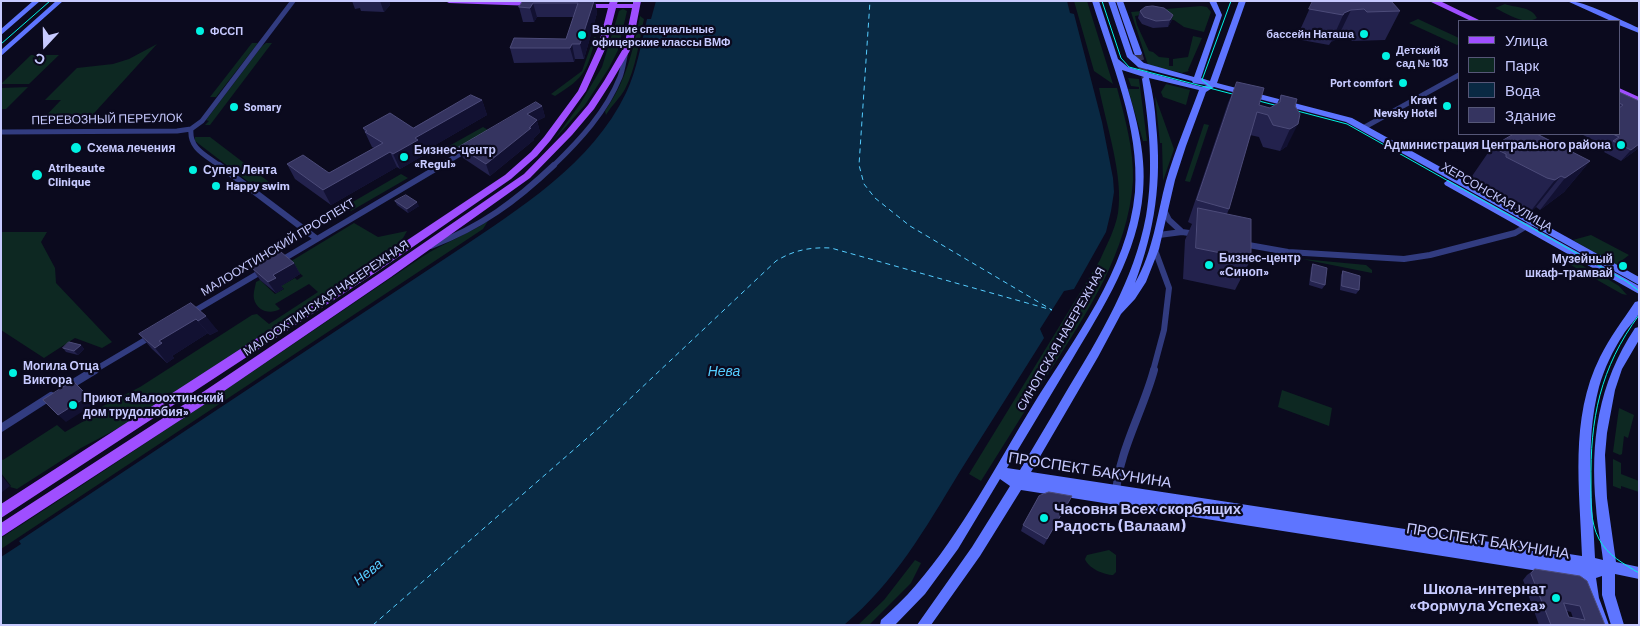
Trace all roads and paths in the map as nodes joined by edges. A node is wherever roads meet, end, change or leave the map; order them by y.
1 (293, 1) edge
2 (449, 1) edge
3 (1095, 1) edge
4 (1111, 1) edge
5 (1119, 1) edge
6 (1212, 1) edge
7 (1243, 1) edge
8 (1422, 1) edge
9 (1433, 1) edge
10 (1570, 1) edge
11 (36, 2) edge
12 (59, 2) edge
13 (613, 4) edge
14 (636, 4) edge
15 (540, 5) edge
16 (569, 6) edge
17 (1463, 20) edge
18 (1475, 20) edge
19 (1613, 20) edge
20 (1620, 23) edge
21 (1639, 31) edge
22 (1, 33) edge
23 (1, 54) edge
24 (1134, 54) junction
25 (1114, 58) junction
26 (1458, 76) edge
27 (1146, 79) tunnel mouth
28 (1196, 80) junction
29 (1212, 85) junction
30 (1620, 86) edge
31 (1203, 89) junction
32 (1620, 91) edge
33 (1639, 95) edge
34 (1639, 100) edge
35 (191, 129) junction
36 (1360, 129) junction
37 (1, 132) edge
38 (472, 147) edge
39 (1165, 212) junction
40 (1529, 225) junction
41 (1182, 232) junction
42 (1159, 235) junction
43 (1202, 236) edge
44 (317, 239) junction
45 (1237, 242) edge
46 (1156, 250) junction
47 (1639, 282) edge
48 (1639, 291) edge
49 (1639, 305) edge
50 (1117, 314) junction
51 (186, 316) edge
52 (163, 330) edge
53 (1639, 331) edge
54 (1, 428) edge
55 (999, 472) junction
56 (1020, 480) junction
57 (1116, 495) junction
58 (1, 512) edge
59 (1, 531) edge
60 (1590, 568) junction
61 (1610, 568) junction
62 (1639, 572) edge
63 (886, 625) edge
64 (923, 625) edge
65 (1603, 625) edge
66 (1618, 625) edge

1 - 35 street
2 - 15 main road
3 - 25 main road, СИНОПСКАЯ НАБЕРЕЖНАЯ
4 - 24 main road
5 - 24 main road
6 - 28 main road
7 - 29 main road
8 - 17 main road
9 - 18 main road
10 - 19 main road
11 - 22 main road
12 - 23 main road
13 - 14 main road
13 - 16 main road
13 - 58 main road, МАЛООХТИНСКАЯ НАБЕРЕЖНАЯ
14 - 59 main road, МАЛООХТИНСКАЯ НАБЕРЕЖНАЯ
20 - 21 main road
24 - 28 main road, ХЕРСОНСКАЯ УЛИЦА
25 - 31 main road, ХЕРСОНСКАЯ УЛИЦА
25 - 55 main road, СИНОПСКАЯ НАБЕРЕЖНАЯ
26 - 36 street
27 - 50 main road
28 - 29 main road, ХЕРСОНСКАЯ УЛИЦА
28 - 31 main road
29 - 31 main road
29 - 36 main road, ХЕРСОНСКАЯ УЛИЦА
30 - 33 main road
31 - 36 main road, ХЕРСОНСКАЯ УЛИЦА
31 - 39 main road
32 - 34 main road
35 - 37 street, ПЕРЕВОЗНЫЙ ПЕРЕУЛОК
35 - 44 street, ПЕРЕВОЗНЫЙ ПЕРЕУЛОК
36 - 40 main road, ХЕРСОНСКАЯ УЛИЦА
38 - 44 street, МАЛООХТИНСКИЙ ПРОСПЕКТ
39 - 41 street
39 - 42 main road
40 - 45 street
40 - 47 main road, ХЕРСОНСКАЯ УЛИЦА
40 - 48 main road, ХЕРСОНСКАЯ УЛИЦА
41 - 42 street
41 - 43 street
42 - 46 main road
44 - 51 street, МАЛООХТИНСКИЙ ПРОСПЕКТ
46 - 50 main road
46 - 57 street
49 - 60 main road
50 - 56 main road
52 - 54 street
53 - 61 main road
55 - 56 main road, ПРОСПЕКТ БАКУНИНА
55 - 63 main road, СИНОПСКАЯ НАБЕРЕЖНАЯ
56 - 57 main road, ПРОСПЕКТ БАКУНИНА
56 - 64 main road
57 - 60 main road, ПРОСПЕКТ БАКУНИНА
60 - 61 main road, ПРОСПЕКТ БАКУНИНА
60 - 65 main road
61 - 62 main road, ПРОСПЕКТ БАКУНИНА
61 - 66 main road

